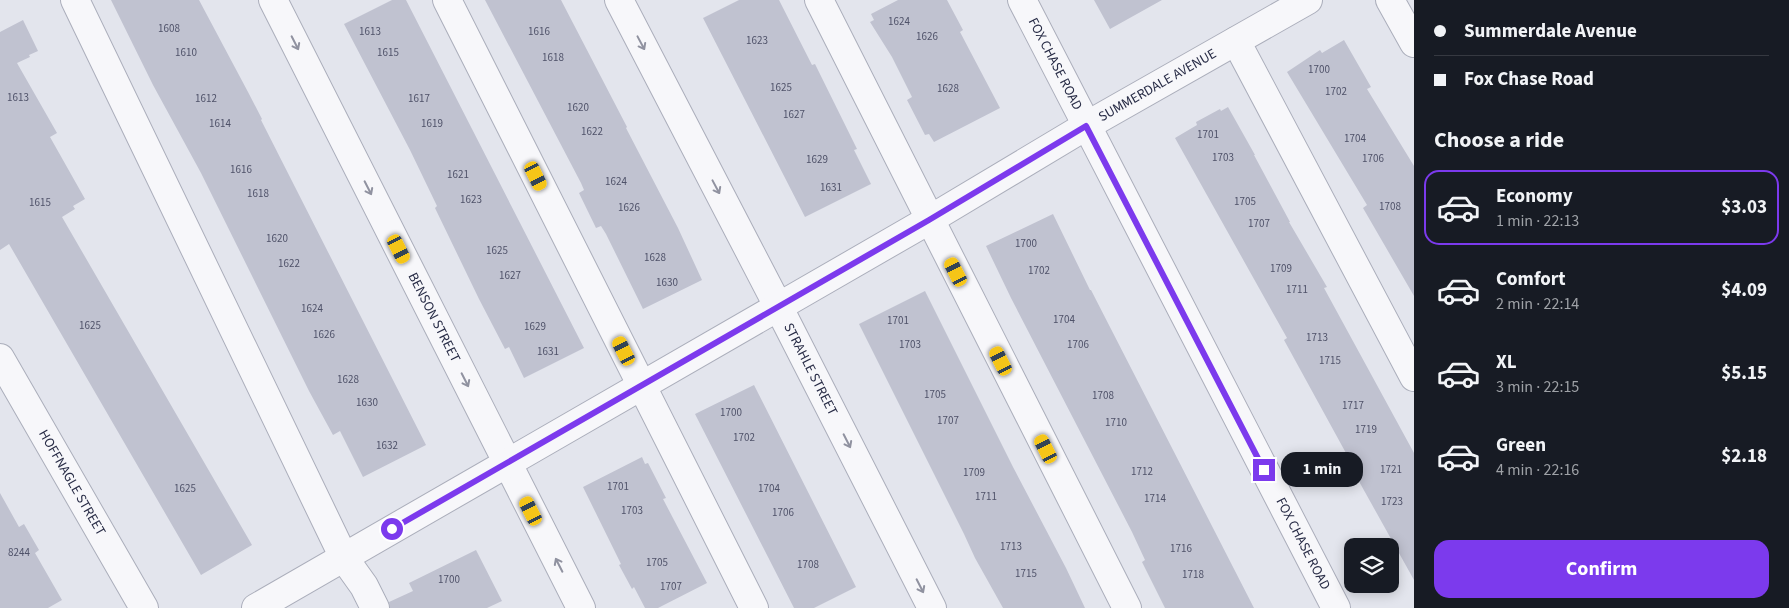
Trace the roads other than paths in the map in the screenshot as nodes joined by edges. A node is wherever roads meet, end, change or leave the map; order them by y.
1 (75, 0) edge
2 (273, 0) edge
3 (447, 0) edge
4 (618, 0) edge
5 (819, 0) edge
6 (1022, 0) edge
7 (1308, 0) edge
8 (1390, 0) edge
9 (1236, 41) junction
10 (1414, 43) edge
11 (1086, 126) junction
12 (929, 220) junction
13 (778, 306) junction
14 (0, 358) edge
15 (1414, 377) edge
16 (641, 386) junction
17 (507, 462) junction
18 (344, 558) junction
19 (144, 608) edge
20 (256, 608) edge
21 (375, 608) edge
22 (581, 608) edge
23 (754, 608) edge
24 (932, 608) edge
25 (1127, 608) edge
26 (1336, 608) edge

1 - 18 street
2 -> 17 street, BENSON STREET
3 - 16 street
4 -> 13 street, STRAHLE STREET
5 - 12 street
6 - 11 street, FOX CHASE ROAD
7 - 9 street, SUMMERDALE AVENUE
8 - 10 street
9 - 11 street, SUMMERDALE AVENUE
9 - 15 street
11 - 12 street, SUMMERDALE AVENUE
11 - 26 street, FOX CHASE ROAD
12 - 13 street, SUMMERDALE AVENUE
12 - 25 street
13 - 16 street, SUMMERDALE AVENUE
13 -> 24 street, STRAHLE STREET
14 - 19 street, HOFFNAGLE STREET
16 - 17 street, SUMMERDALE AVENUE
16 - 23 street
17 - 18 street, SUMMERDALE AVENUE
22 -> 17 street, BENSON STREET
18 - 20 street, SUMMERDALE AVENUE
18 - 21 street

